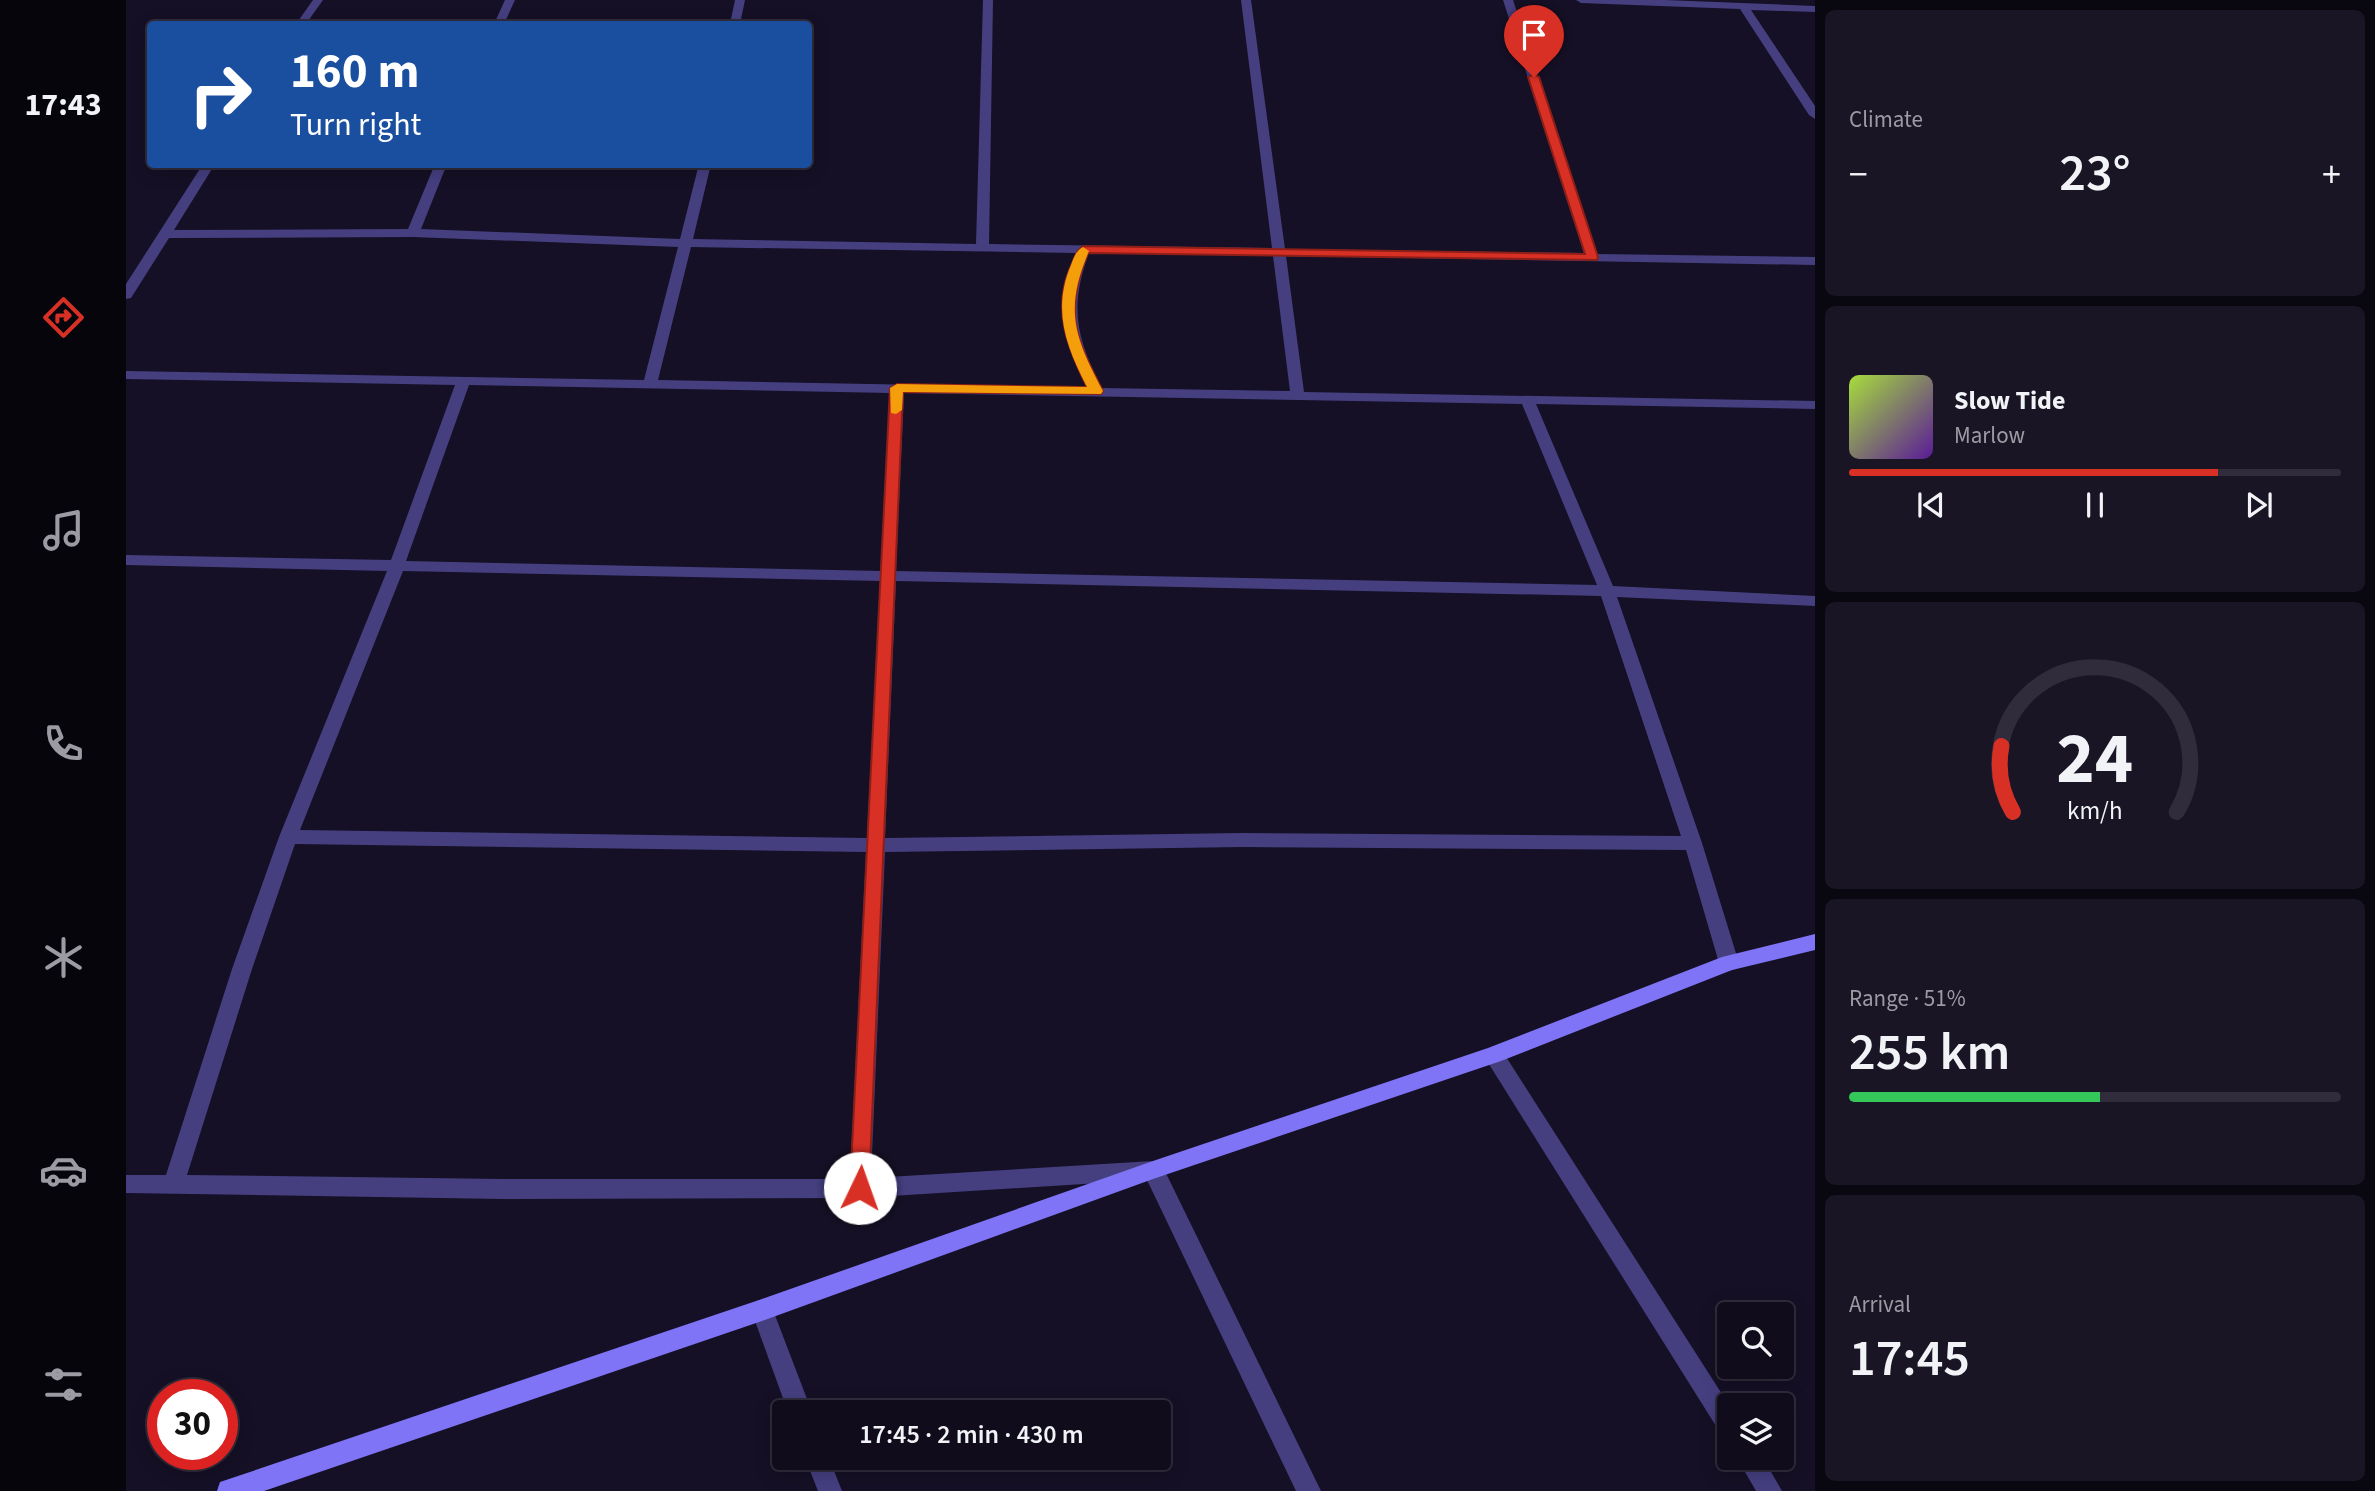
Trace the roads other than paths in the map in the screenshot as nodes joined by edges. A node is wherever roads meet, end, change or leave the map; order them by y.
1 (318, 0) edge
2 (510, 0) edge
3 (740, 0) edge
4 (988, 0) edge
5 (1246, 0) edge
6 (1508, 0) edge
7 (1581, 0) edge
8 (1743, 6) junction
9 (1815, 9) edge
10 (303, 21) edge
11 (500, 21) edge
12 (736, 21) edge
13 (1815, 115) edge
14 (206, 168) edge
15 (439, 168) edge
16 (704, 168) edge
17 (413, 233) junction
18 (165, 234) junction
19 (686, 243) junction
20 (982, 248) junction
21 (1084, 249) junction
22 (1277, 252) junction
23 (1592, 257) junction
24 (1815, 261) edge
25 (126, 295) edge
26 (126, 375) edge
27 (464, 380) junction
28 (650, 384) junction
29 (897, 388) junction
30 (1096, 391) junction
31 (1297, 394) junction
32 (1527, 399) junction
33 (1815, 405) edge
34 (126, 560) edge
35 (397, 565) junction
36 (888, 578) junction
37 (1607, 592) junction
38 (1815, 601) edge
39 (288, 838) junction
40 (1693, 843) junction
41 (876, 845) junction
42 (1815, 942) edge
43 (1729, 963) junction
44 (1494, 1055) junction
45 (1153, 1170) junction
46 (126, 1184) edge
47 (174, 1184) junction
48 (860, 1188) junction
49 (761, 1310) junction
50 (795, 1400) edge
51 (1717, 1407) edge
52 (822, 1470) edge
53 (1757, 1470) edge
54 (229, 1491) edge
55 (830, 1491) edge
56 (1309, 1491) edge
57 (1770, 1491) edge

1 - 10 street
2 - 11 street
3 - 12 street
4 - 20 street
5 - 22 street
6 - 23 street
7 - 8 street
8 - 9 street
8 - 13 street
14 - 18 street
15 - 17 street
16 - 19 street
17 - 18 street
17 - 19 street
18 - 25 street
19 - 20 street
19 - 28 street
20 - 21 street
21 - 22 street
21 - 30 street
22 - 23 street
22 - 31 street
23 - 24 street
26 - 27 street
27 - 28 street
27 - 35 street
28 - 29 street
29 - 30 street
29 - 36 street
30 - 31 street
31 - 32 street
32 - 33 street
32 - 37 street
34 - 35 street
35 - 36 street
35 - 39 street
36 - 37 street
36 - 41 street
37 - 38 street
37 - 40 street
39 - 41 street
39 - 47 street
40 - 41 street
40 - 43 street
41 - 48 street
42 - 43 main road
43 - 44 main road
44 - 45 main road
44 - 51 street
45 - 48 street
45 - 49 main road
45 - 56 street
46 - 47 street
47 - 48 street
49 - 50 street
49 - 54 main road
52 - 55 street
53 - 57 street

